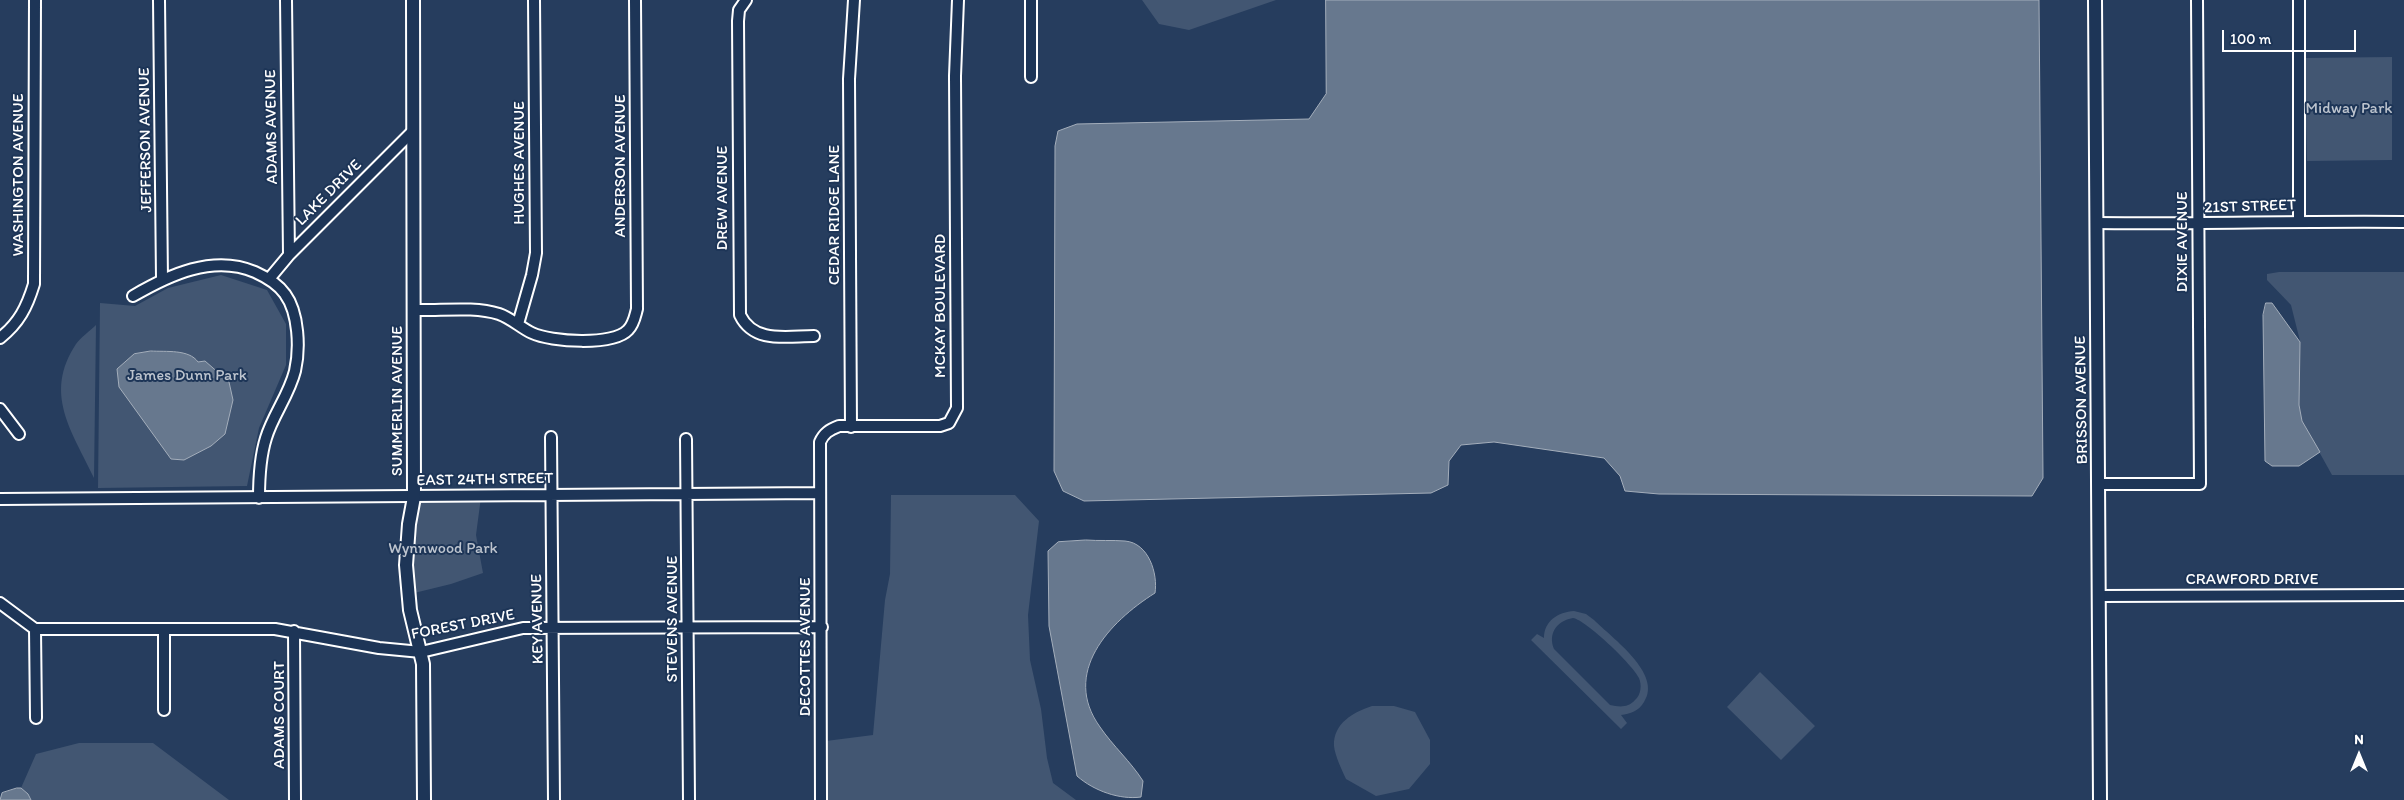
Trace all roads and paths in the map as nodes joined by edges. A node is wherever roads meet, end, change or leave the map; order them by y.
1 (34, 0) edge
2 (159, 0) edge
3 (286, 0) edge
4 (413, 0) edge
5 (534, 0) edge
6 (635, 0) edge
7 (746, 0) edge
8 (958, 0) edge
9 (1031, 0) edge
10 (2095, 0) edge
11 (2197, 0) edge
12 (2299, 0) edge
13 (854, 2) edge
14 (1031, 77) dead end
15 (413, 131) junction
16 (2299, 220) junction
17 (2404, 222) edge
18 (2096, 223) junction
19 (2198, 224) junction
20 (289, 255) junction
21 (162, 279) junction
22 (269, 279) junction
23 (133, 296) dead end
24 (414, 310) junction
25 (518, 324) junction
26 (814, 336) dead end
27 (0, 338) edge
28 (0, 409) edge
29 (851, 426) junction
30 (18, 434) dead end
31 (551, 437) dead end
32 (686, 438) dead end
33 (2099, 484) junction
34 (686, 493) junction
35 (820, 493) junction
36 (552, 494) junction
37 (414, 496) junction
38 (259, 498) junction
39 (0, 500) edge
40 (2404, 595) edge
41 (2100, 596) junction
42 (0, 603) edge
43 (688, 626) junction
44 (822, 627) junction
45 (553, 628) junction
46 (35, 629) junction
47 (164, 629) junction
48 (294, 631) junction
49 (421, 652) junction
50 (164, 710) dead end
51 (36, 718) dead end
52 (295, 800) edge
53 (424, 800) edge
54 (554, 800) edge
55 (688, 800) edge
56 (821, 800) edge
57 (2100, 800) edge

1 - 27 street, WASHINGTON AVENUE
2 - 21 street, JEFFERSON AVENUE
3 - 20 street, ADAMS AVENUE
4 - 15 street, SUMMERLIN AVENUE
5 - 25 street, HUGHES AVENUE
6 - 25 street, ANDERSON AVENUE
7 - 26 street, DREW AVENUE
8 - 29 street, MCKAY BOULEVARD
9 - 14 street
10 - 18 street, BRISSON AVENUE
11 - 19 street, DIXIE AVENUE
12 - 16 street
13 - 29 street, CEDAR RIDGE LANE
15 - 20 street, LAKE DRIVE
15 - 24 street, SUMMERLIN AVENUE
16 - 17 street, 21ST STREET
16 - 19 street, 21ST STREET
18 - 19 street, 21ST STREET
18 - 33 street, BRISSON AVENUE
19 - 33 street, DIXIE AVENUE
20 - 22 street, LAKE DRIVE
21 - 22 street
21 - 23 street
22 - 38 street
24 - 25 street
24 - 37 street, SUMMERLIN AVENUE
28 - 30 street
29 - 35 street, MCKAY BOULEVARD
31 - 36 street, KEY AVENUE
32 - 34 street, STEVENS AVENUE
33 - 41 street, BRISSON AVENUE
34 - 35 street, EAST 24TH STREET
34 - 36 street, EAST 24TH STREET
34 - 43 street, STEVENS AVENUE
35 - 44 street, DECOTTES AVENUE
36 - 37 street, EAST 24TH STREET
36 - 45 street, KEY AVENUE
37 - 38 street, EAST 24TH STREET
37 - 49 street, SUMMERLIN AVENUE
38 - 39 street, EAST 24TH STREET
40 - 41 street, CRAWFORD DRIVE
41 - 57 street, BRISSON AVENUE
42 - 46 street
43 - 44 street, FOREST DRIVE
43 - 45 street, FOREST DRIVE
43 - 55 street, STEVENS AVENUE
44 - 56 street, DECOTTES AVENUE
45 - 49 street, FOREST DRIVE
45 - 54 street, KEY AVENUE
46 - 47 street, FOREST DRIVE
46 - 51 street
47 - 48 street, FOREST DRIVE
47 - 50 street
48 - 49 street, FOREST DRIVE
48 - 52 street, ADAMS COURT
49 - 53 street, SUMMERLIN AVENUE

